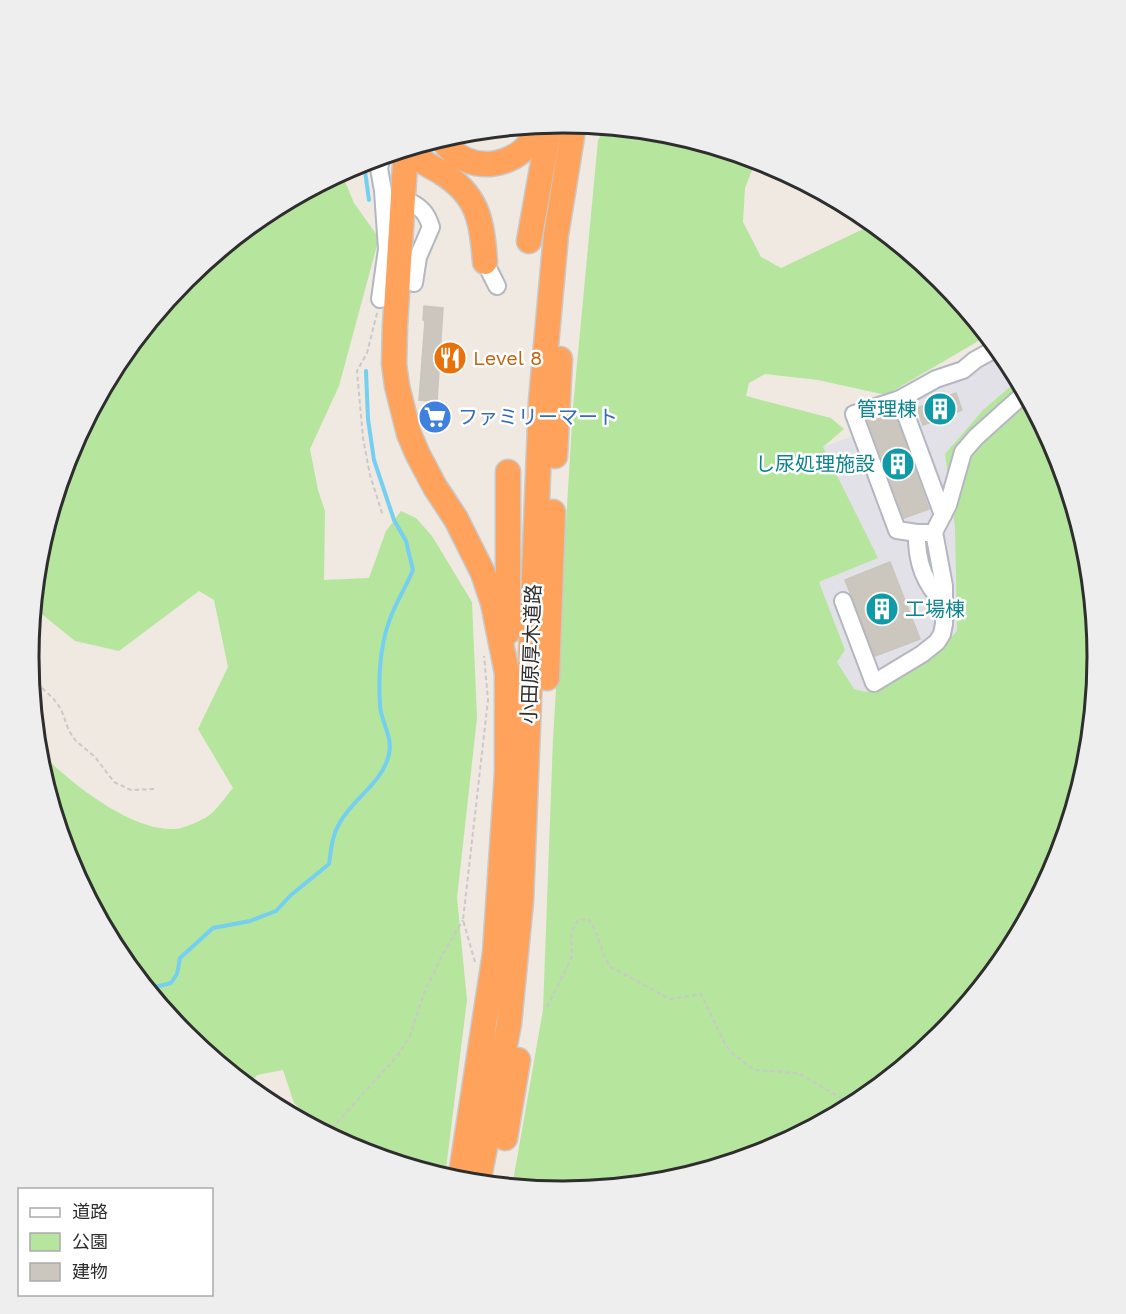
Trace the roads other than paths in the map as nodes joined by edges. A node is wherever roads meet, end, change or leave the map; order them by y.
1 (548, 133) edge
2 (572, 133) edge
3 (535, 134) edge
4 (588, 134) edge
5 (448, 146) edge
6 (415, 155) edge
7 (407, 157) edge
8 (379, 167) edge
9 (396, 196) junction
10 (529, 241) dead end
11 (485, 262) joint
12 (414, 283) dead end
13 (497, 286) dead end
14 (380, 298) road end
15 (989, 353) edge
16 (900, 399) junction
17 (1019, 399) edge
18 (508, 472) dead end
19 (943, 515) junction
20 (934, 532) junction
21 (917, 533) junction
22 (843, 601) dead end
23 (944, 603) junction
24 (507, 673) junction
25 (462, 1171) edge
26 (480, 1174) edge
27 (497, 1177) edge

1 - 10 highway
2 - 26 highway, 小田原厚木道路
3 - 5 highway
4 - 27 highway, 小田原厚木道路
6 - 11 highway
7 - 24 highway
8 - 9 street
9 - 12 street
9 - 14 street
11 - 13 street
15 - 16 street
16 - 19 street
16 - 21 street
17 - 19 street
18 - 24 highway
19 - 20 street
20 - 21 street
20 - 23 street
21 - 23 street
22 - 23 street
24 - 25 highway

